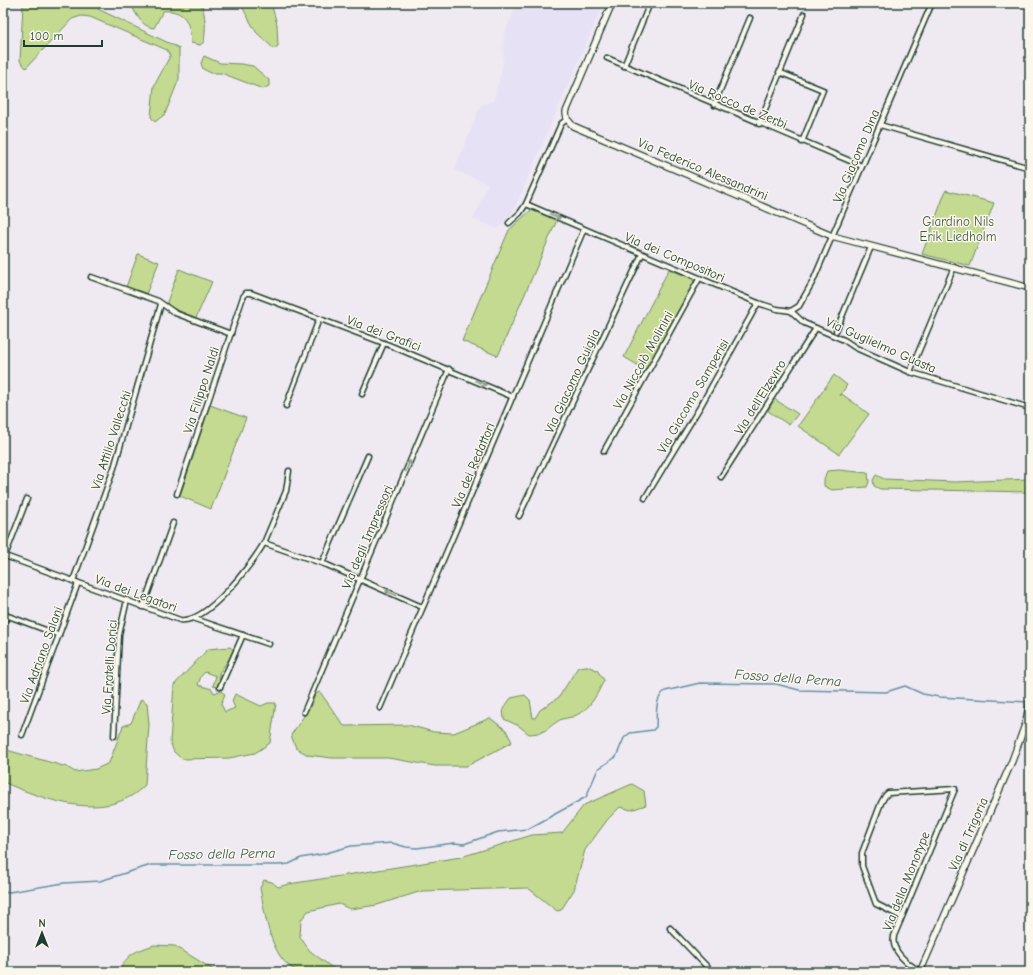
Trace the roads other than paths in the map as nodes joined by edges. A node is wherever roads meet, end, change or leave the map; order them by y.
1 (650, 3) edge
2 (932, 3) edge
3 (611, 5) edge
4 (804, 14) dead end
5 (750, 18) dead end
6 (607, 58) dead end
7 (624, 66) junction
8 (779, 72) junction
9 (714, 105) junction
10 (567, 119) junction
11 (759, 124) junction
12 (880, 125) junction
13 (802, 142) junction
14 (862, 166) junction
15 (1030, 168) edge
16 (526, 204) junction
17 (509, 223) dead end
18 (584, 229) junction
19 (832, 236) junction
20 (871, 247) junction
21 (642, 254) junction
22 (954, 267) junction
23 (91, 277) dead end
24 (699, 279) junction
25 (1030, 290) edge
26 (246, 293) joint
27 (758, 303) junction
28 (162, 304) junction
29 (791, 311) junction
30 (319, 318) junction
31 (816, 328) junction
32 (836, 331) dead end
33 (230, 334) junction
34 (384, 343) junction
35 (449, 369) junction
36 (910, 372) junction
37 (362, 394) dead end
38 (513, 397) junction
39 (286, 406) dead end
40 (1030, 408) edge
41 (604, 451) dead end
42 (368, 456) dead end
43 (289, 471) dead end
44 (721, 477) dead end
45 (177, 494) dead end
46 (645, 498) dead end
47 (27, 499) dead end
48 (519, 516) dead end
49 (173, 523) dead end
50 (264, 543) junction
51 (322, 563) junction
52 (360, 579) junction
53 (73, 581) junction
54 (78, 583) junction
55 (126, 600) junction
56 (143, 607) junction
57 (422, 607) junction
58 (5, 615) edge
59 (195, 619) junction
60 (3, 627) edge
61 (59, 635) junction
62 (243, 635) junction
63 (269, 644) dead end
64 (220, 687) dead end
65 (1030, 702) edge
66 (380, 708) dead end
67 (304, 712) dead end
68 (22, 735) dead end
69 (114, 736) dead end
70 (902, 917) junction
71 (670, 928) dead end
72 (712, 972) edge
73 (920, 972) edge

1 - 7 street
2 - 12 street, Via Giacomo Dina
3 - 10 street
4 - 8 street
5 - 9 street
6 - 7 street, Via Rocco de Zerbi
7 - 9 street, Via Rocco de Zerbi
8 - 11 street
8 - 13 street
9 - 11 street, Via Rocco de Zerbi
10 - 16 street
10 - 19 street, Via Federico Alessandrini
11 - 13 street, Via Rocco de Zerbi
12 - 14 street, Via Giacomo Dina
12 - 15 street
13 - 14 street, Via Rocco de Zerbi
14 - 19 street, Via Giacomo Dina
16 - 17 street
16 -> 18 street, Via dei Compositori
18 - 21 street, Via dei Compositori
18 - 38 street, Via dei Redattori
19 - 20 street, Via Federico Alessandrini
19 - 29 street, Via Giacomo Dina
20 - 22 street, Via Federico Alessandrini
20 - 32 street
21 - 24 street, Via dei Compositori
21 - 48 street, Via Giacomo Guiglia
22 - 25 street, Via Federico Alessandrini
22 - 36 street
23 - 28 street
24 - 27 street, Via dei Compositori
24 - 41 street, Via Niccolò Molinini
26 - 30 street, Via dei Grafici
26 - 33 street, Via Filippo Naldi
27 - 29 street, Via dei Compositori
27 - 46 street, Via Giacomo Samperisi
28 - 33 street
28 - 53 street, Via Attilio Vallecchi
29 - 31 street, Via dei Compositori
30 - 34 street, Via dei Grafici
30 - 39 street
31 - 36 street, Via Guglielmo Guasta
31 - 44 street, Via dell'Elzeviro
33 - 45 street, Via Filippo Naldi
34 - 35 street, Via dei Grafici
34 - 37 street
35 -> 38 street, Via dei Grafici
52 -> 35 street, Via degli Impressori
36 - 40 street, Via Guglielmo Guasta
38 - 57 street, Via dei Redattori
42 - 51 street
43 - 50 street
47 - 53 street, Via dei Legatori
49 - 56 street
50 - 51 street
50 - 59 street
51 - 52 street
57 -> 52 street
52 - 67 street, Via degli Impressori
53 - 54 street, Via dei Legatori
54 - 55 street, Via dei Legatori
54 - 61 street, Via Adriano Salani
55 - 56 street, Via dei Legatori
55 - 69 street, Via Fratelli Dorici
56 - 59 street, Via dei Legatori
57 - 66 street, Via dei Redattori
58 - 60 street
58 - 61 street
59 - 62 street, Via dei Legatori
61 - 68 street, Via Adriano Salani
62 - 63 street, Via dei Legatori
62 - 64 street
65 - 73 street, Via di Trigoria
70 - 70 street, Via della Monotype
70 - 73 street, Via della Monotype
71 - 72 street

